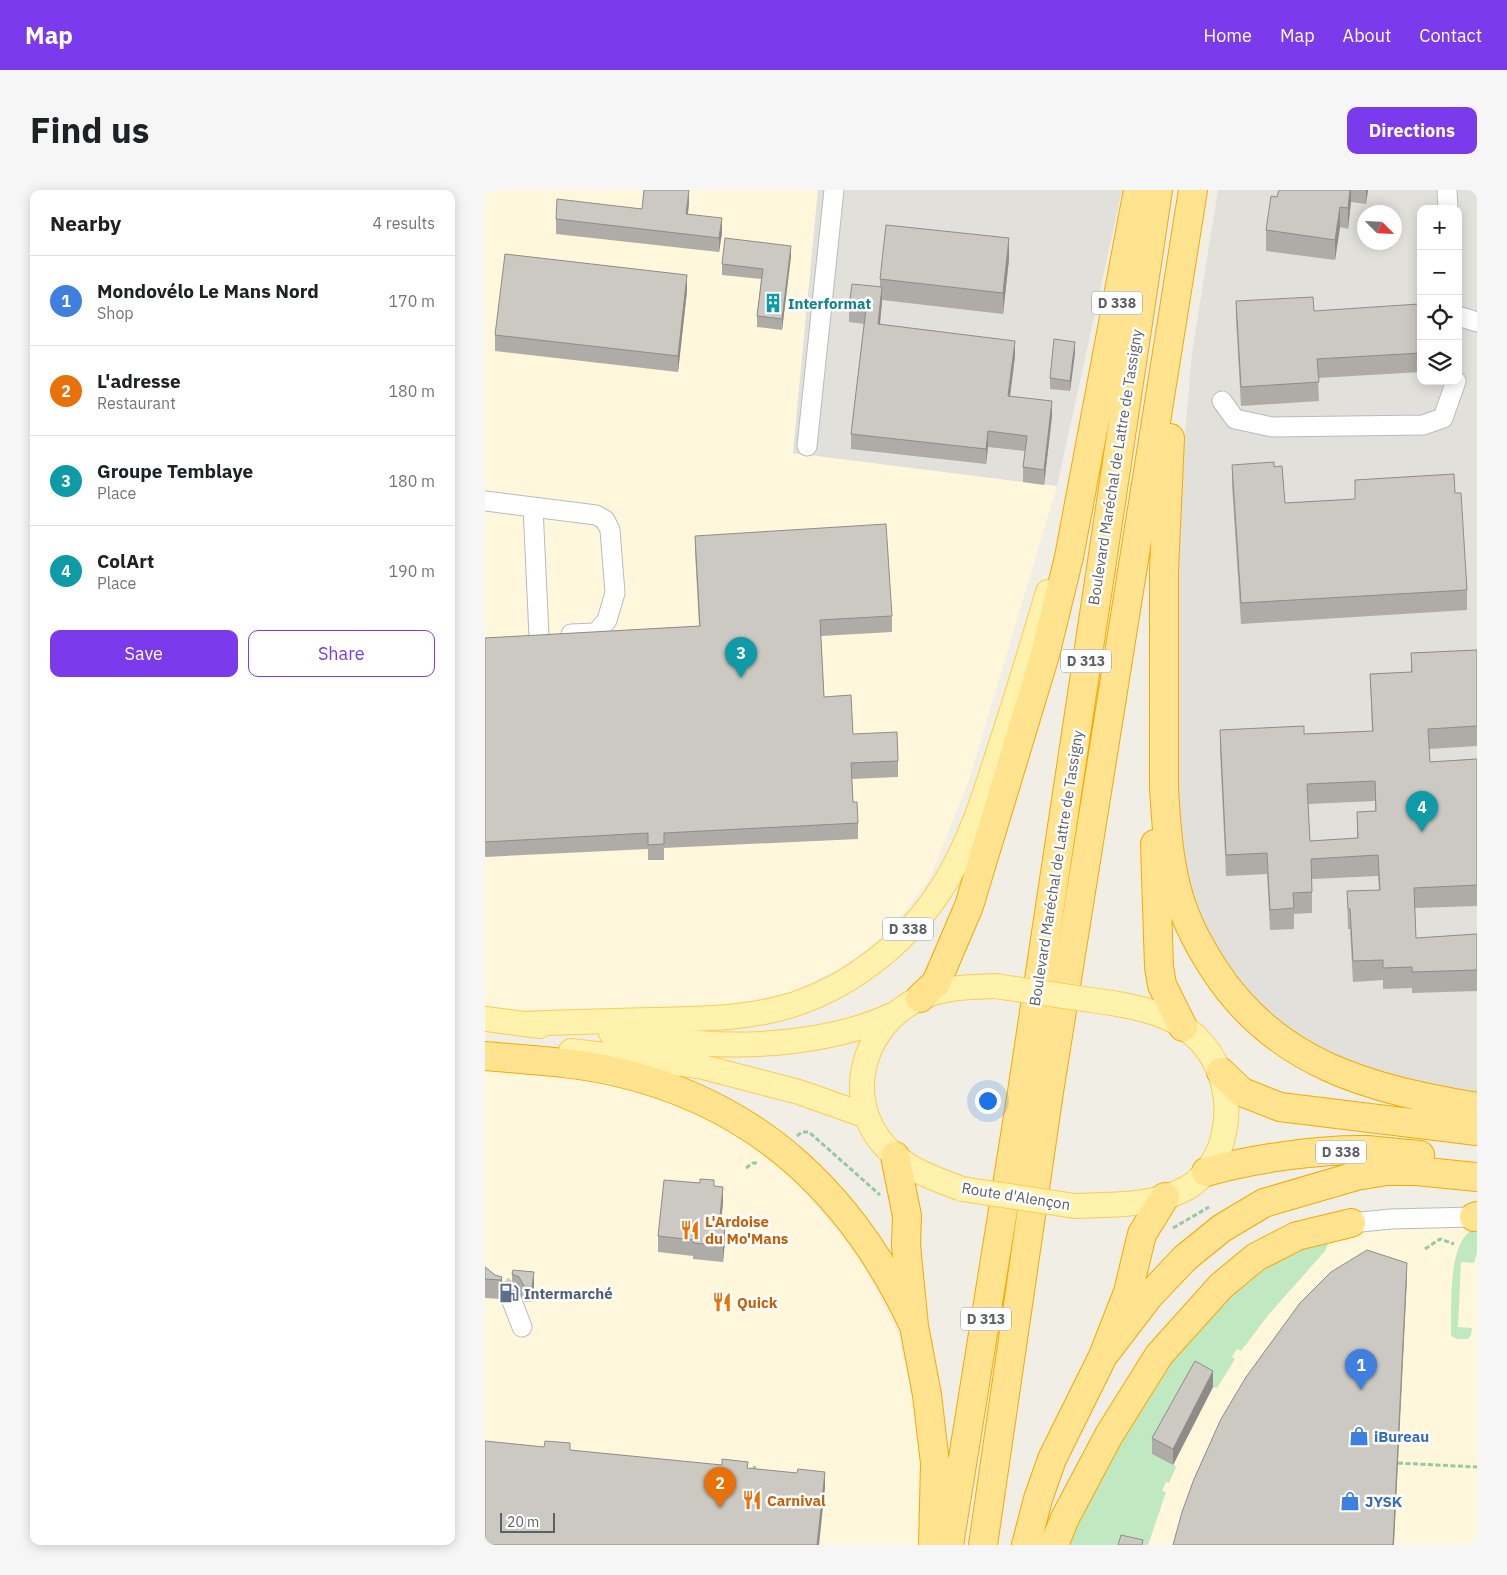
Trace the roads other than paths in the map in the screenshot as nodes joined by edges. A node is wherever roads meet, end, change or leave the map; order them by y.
1 (834, 190) edge
2 (1138, 190) edge
3 (1158, 190) edge
4 (1193, 190) edge
5 (1447, 190) edge
6 (1448, 205) edge
7 (1462, 317) edge
8 (1477, 322) edge
9 (1163, 378) junction
10 (1455, 385) edge
11 (1223, 401) dead end
12 (807, 446) dead end
13 (485, 501) edge
14 (533, 507) junction
15 (1069, 557) junction
16 (1164, 653) junction
17 (920, 998) junction
18 (892, 1015) junction
19 (485, 1019) edge
20 (524, 1024) junction
21 (1183, 1027) junction
22 (485, 1043) edge
23 (485, 1056) edge
24 (1221, 1072) junction
25 (1477, 1107) edge
26 (867, 1116) junction
27 (1477, 1131) edge
28 (895, 1156) junction
29 (1477, 1161) edge
30 (1206, 1172) junction
31 (1477, 1177) edge
32 (1165, 1197) junction
33 (1476, 1216) edge
34 (1351, 1223) joint
35 (512, 1301) tunnel mouth
36 (914, 1326) junction
37 (522, 1327) dead end
38 (1103, 1356) junction
39 (933, 1545) edge
40 (949, 1545) edge
41 (983, 1545) edge
42 (1026, 1545) edge
43 (1054, 1545) edge

1 - 12 street
2 - 15 highway, D 338
3 - 40 highway, Boulevard Maréchal de Lattre de Tassigny / D 313
4 - 9 highway, Boulevard Maréchal de Lattre de Tassigny
5 - 6 street
7 - 8 street
9 - 16 highway
9 - 41 highway, Boulevard Maréchal de Lattre de Tassigny / D 313
10 - 11 street
13 - 14 street
14 - 14 street
15 - 17 highway, D 338
15 - 20 main road, D 338
16 - 21 highway
16 - 25 highway
17 - 18 main road, Route d'Alençon
17 - 21 main road, Route d'Alençon, bridge
18 - 20 main road
18 - 26 main road, Route d'Alençon
19 - 20 main road
21 - 24 main road, Route d'Alençon
22 - 26 main road
23 - 36 highway
24 - 27 highway, D 338
24 - 30 main road, Route d'Alençon
26 - 28 main road, Route d'Alençon
28 - 32 main road, Route d'Alençon, bridge
28 - 36 highway
29 - 30 highway, D 338
30 - 32 main road, Route d'Alençon
31 - 38 highway
32 - 38 highway
33 - 34 street
34 - 43 highway
35 - 37 street
36 - 39 highway
38 - 42 highway

